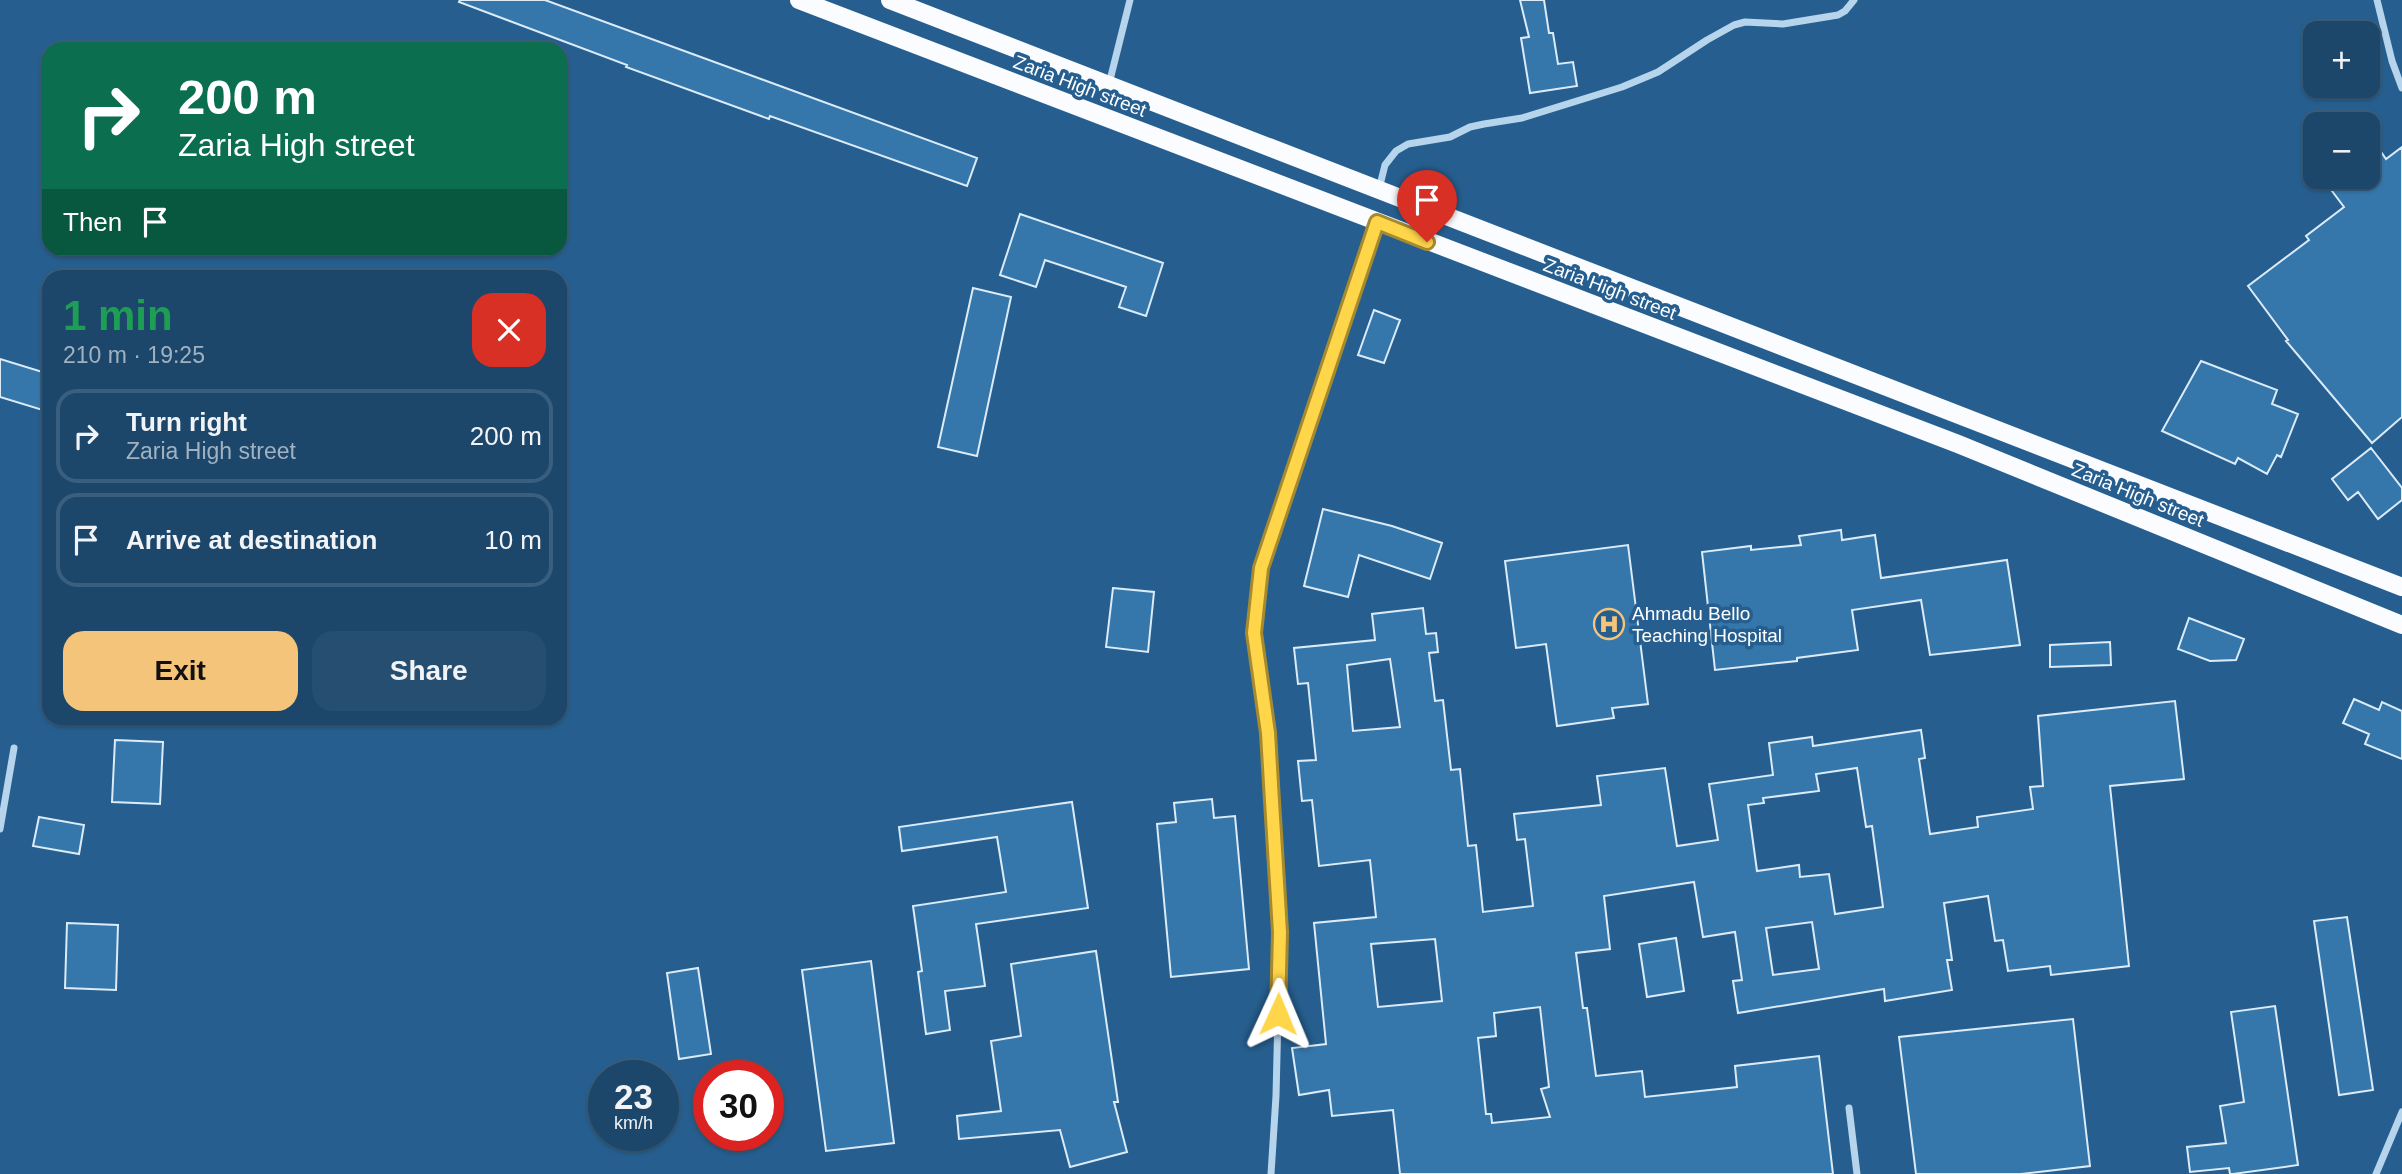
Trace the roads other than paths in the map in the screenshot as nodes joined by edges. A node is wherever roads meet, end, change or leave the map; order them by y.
1 (799, 0) edge
2 (890, 0) edge
3 (1130, 0) edge
4 (1854, 0) edge
5 (2377, 0) edge
6 (1108, 85) junction
7 (2402, 88) edge
8 (1378, 190) junction
9 (1377, 222) junction
10 (2402, 587) edge
11 (2402, 625) edge
12 (14, 748) dead end
13 (0, 829) edge
14 (1849, 1108) dead end
15 (2402, 1112) edge
16 (1270, 1174) edge
17 (1857, 1174) edge
18 (2376, 1174) edge

1 - 9 main road, Zaria High street
2 - 6 main road, Zaria High street
3 - 6 street
4 - 8 street
5 - 7 street
6 - 8 main road, Zaria High street
8 - 10 main road, Zaria High street
9 - 11 main road, Zaria High street
9 - 16 street
12 - 13 street
14 - 17 street
15 - 18 street

